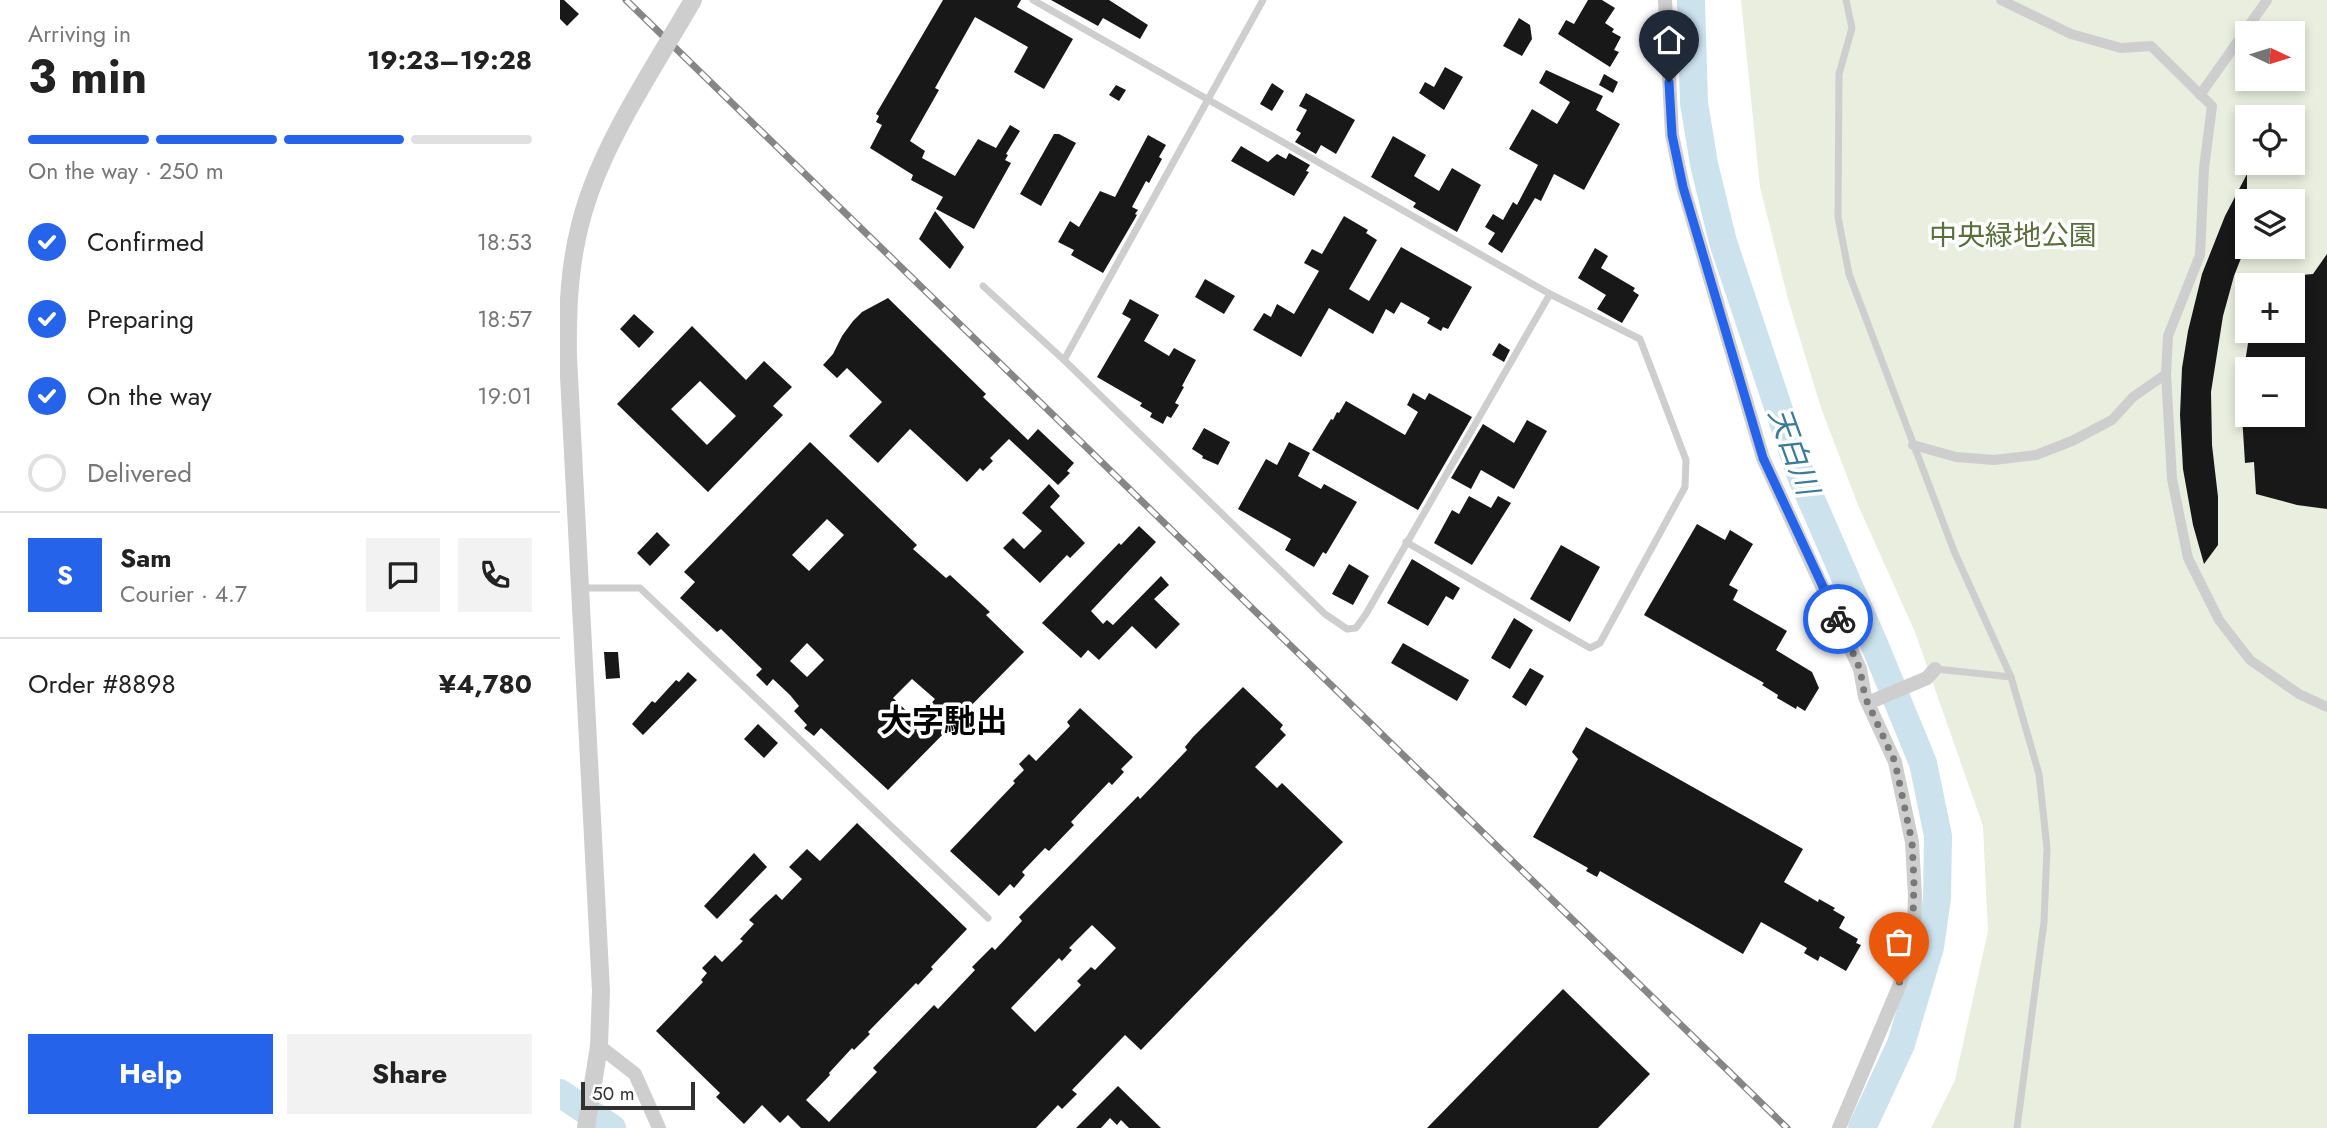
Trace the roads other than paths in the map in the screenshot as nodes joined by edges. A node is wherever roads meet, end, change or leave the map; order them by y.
1 (693, 0) edge
2 (1033, 0) edge
3 (1263, 0) edge
4 (1665, 0) edge
5 (1846, 0) edge
6 (2001, 0) edge
7 (2267, 0) edge
8 (2200, 95) junction
9 (1209, 99) junction
10 (983, 286) dead end
11 (1550, 294) junction
12 (1064, 360) junction
13 (2166, 374) junction
14 (1913, 445) junction
15 (1406, 542) junction
16 (580, 587) junction
17 (1931, 673) joint
18 (2011, 677) junction
19 (1872, 701) junction
20 (2327, 707) edge
21 (988, 918) dead end
22 (599, 1046) junction
23 (586, 1128) edge
24 (659, 1128) edge
25 (1839, 1128) edge
26 (2017, 1128) edge

1 - 16 street, bridge
2 - 9 lane
3 - 9 lane
4 - 19 street
5 - 14 lane
6 - 8 street
7 - 8 street
8 - 13 street
9 - 11 lane
9 - 12 lane
10 - 12 lane
11 - 15 lane
11 - 15 lane
12 - 15 lane
13 - 14 street
13 - 20 street
14 - 18 lane
16 - 21 lane
16 - 22 street
17 - 18 lane
17 - 19 street
18 - 26 lane
19 - 25 street
22 - 23 street
22 - 24 street

